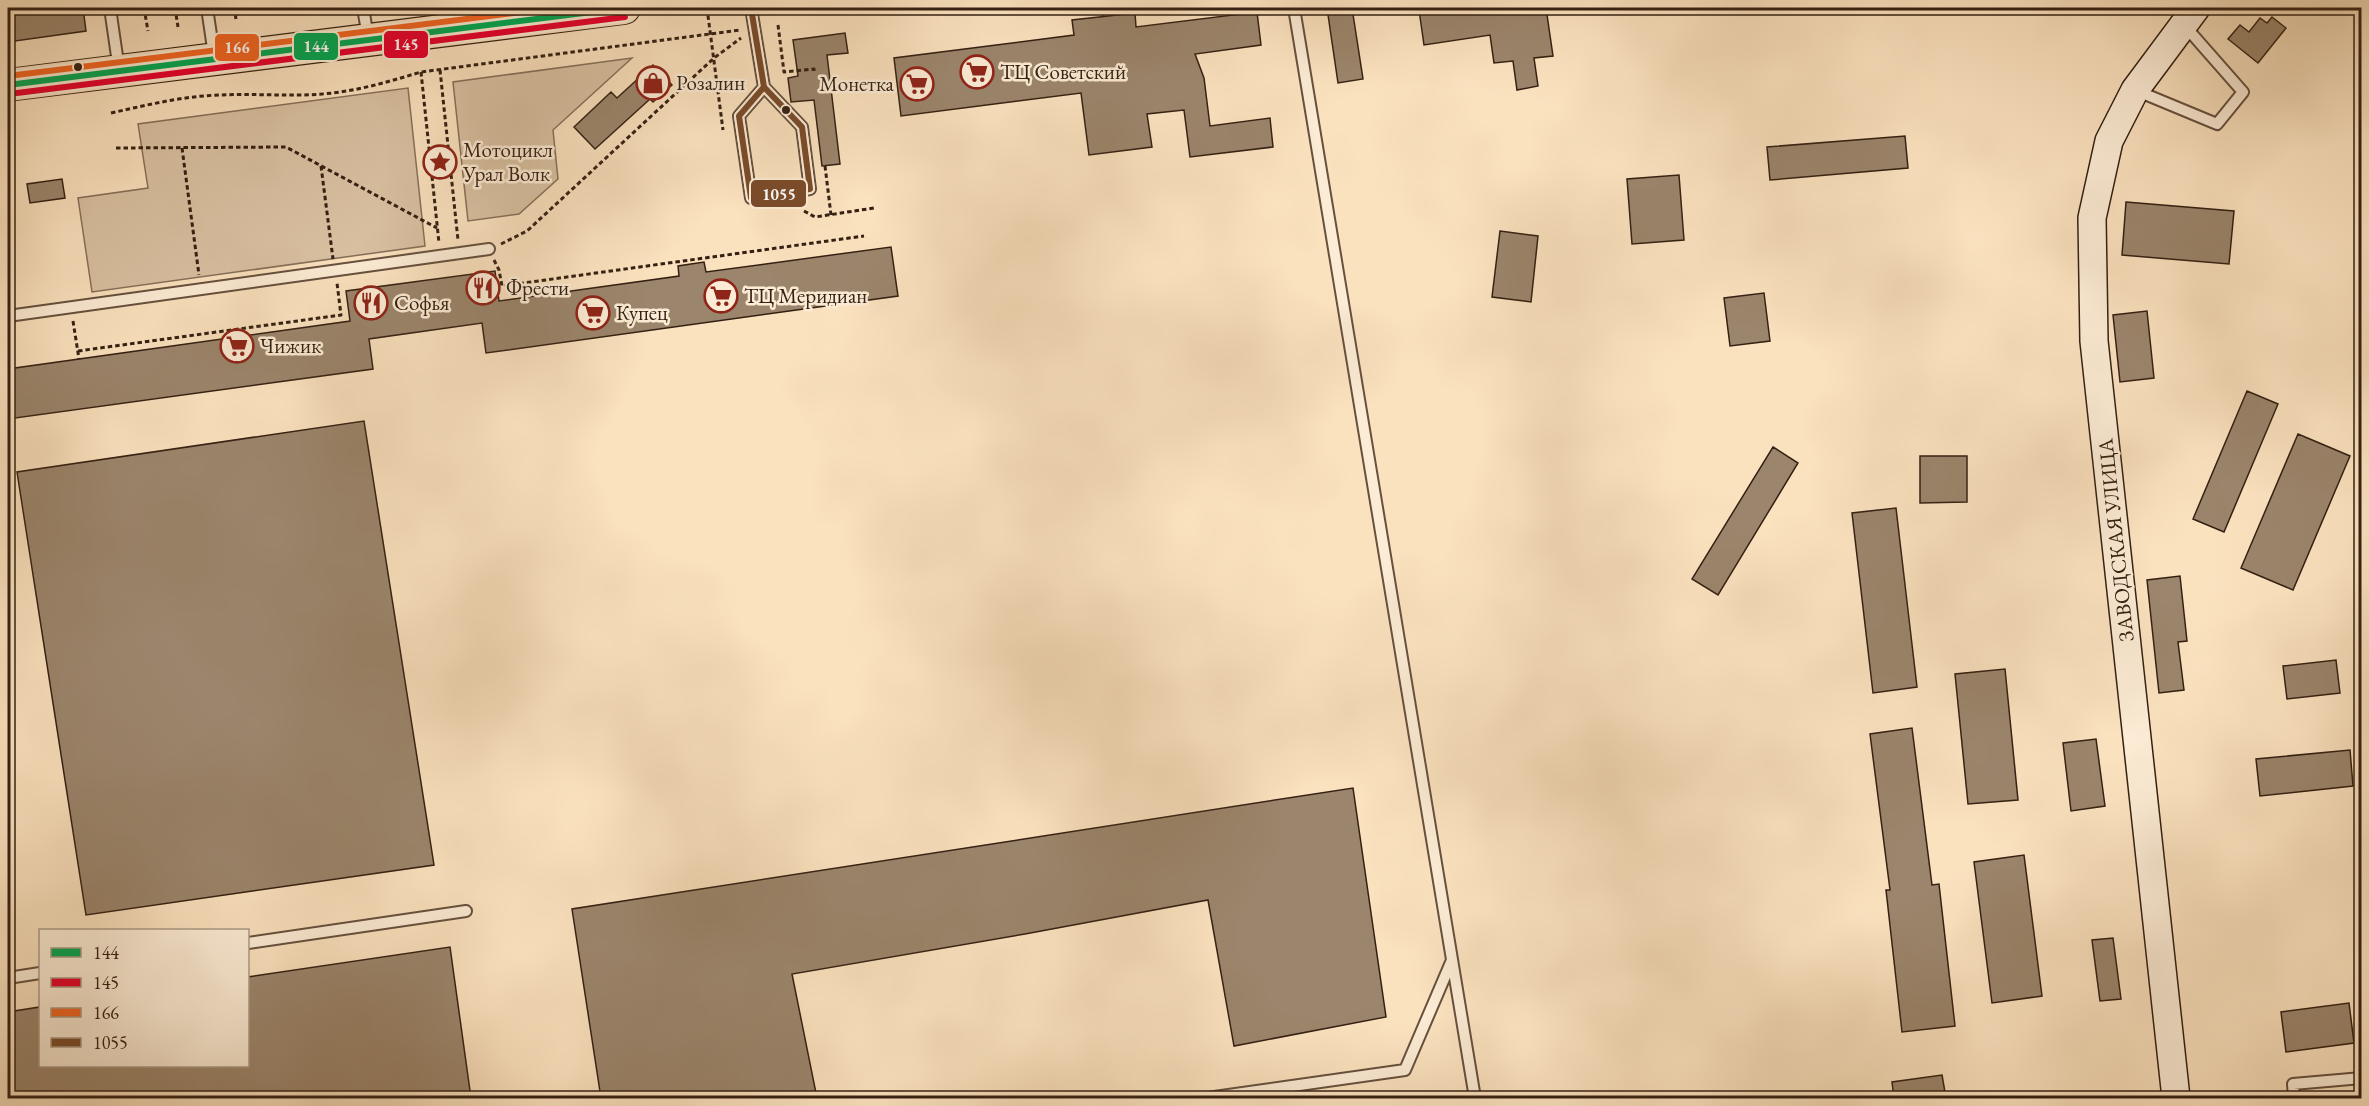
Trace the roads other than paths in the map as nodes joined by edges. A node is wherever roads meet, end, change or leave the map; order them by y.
1 (110, 8) edge
2 (207, 8) edge
3 (363, 8) edge
4 (624, 8) edge
5 (751, 8) edge
6 (1294, 8) edge
7 (579, 10) edge
8 (2189, 16) edge
9 (368, 40) junction
10 (215, 59) junction
11 (120, 71) junction
12 (8, 85) edge
13 (764, 87) junction
14 (2135, 90) junction
15 (489, 249) road end
16 (8, 316) edge
17 (466, 911) dead end
18 (249, 943) edge
19 (1452, 959) junction
20 (39, 973) edge
21 (8, 978) edge
22 (2361, 1078) edge
23 (1208, 1098) edge
24 (1475, 1098) edge
25 (2176, 1098) edge
26 (2294, 1098) edge

1 - 11 lane
2 - 10 lane
3 - 9 lane
4 - 7 main road
5 - 13 lane
6 - 19 lane
7 - 9 main road
8 - 14 street, ЗАВОДСКАЯ УЛИЦА
8 - 14 lane
9 - 10 main road
10 - 11 main road
11 - 12 main road
13 - 13 lane
14 - 25 street, ЗАВОДСКАЯ УЛИЦА
15 - 16 lane
17 - 18 lane
19 - 23 lane
19 - 24 lane
20 - 21 lane
22 - 26 lane

